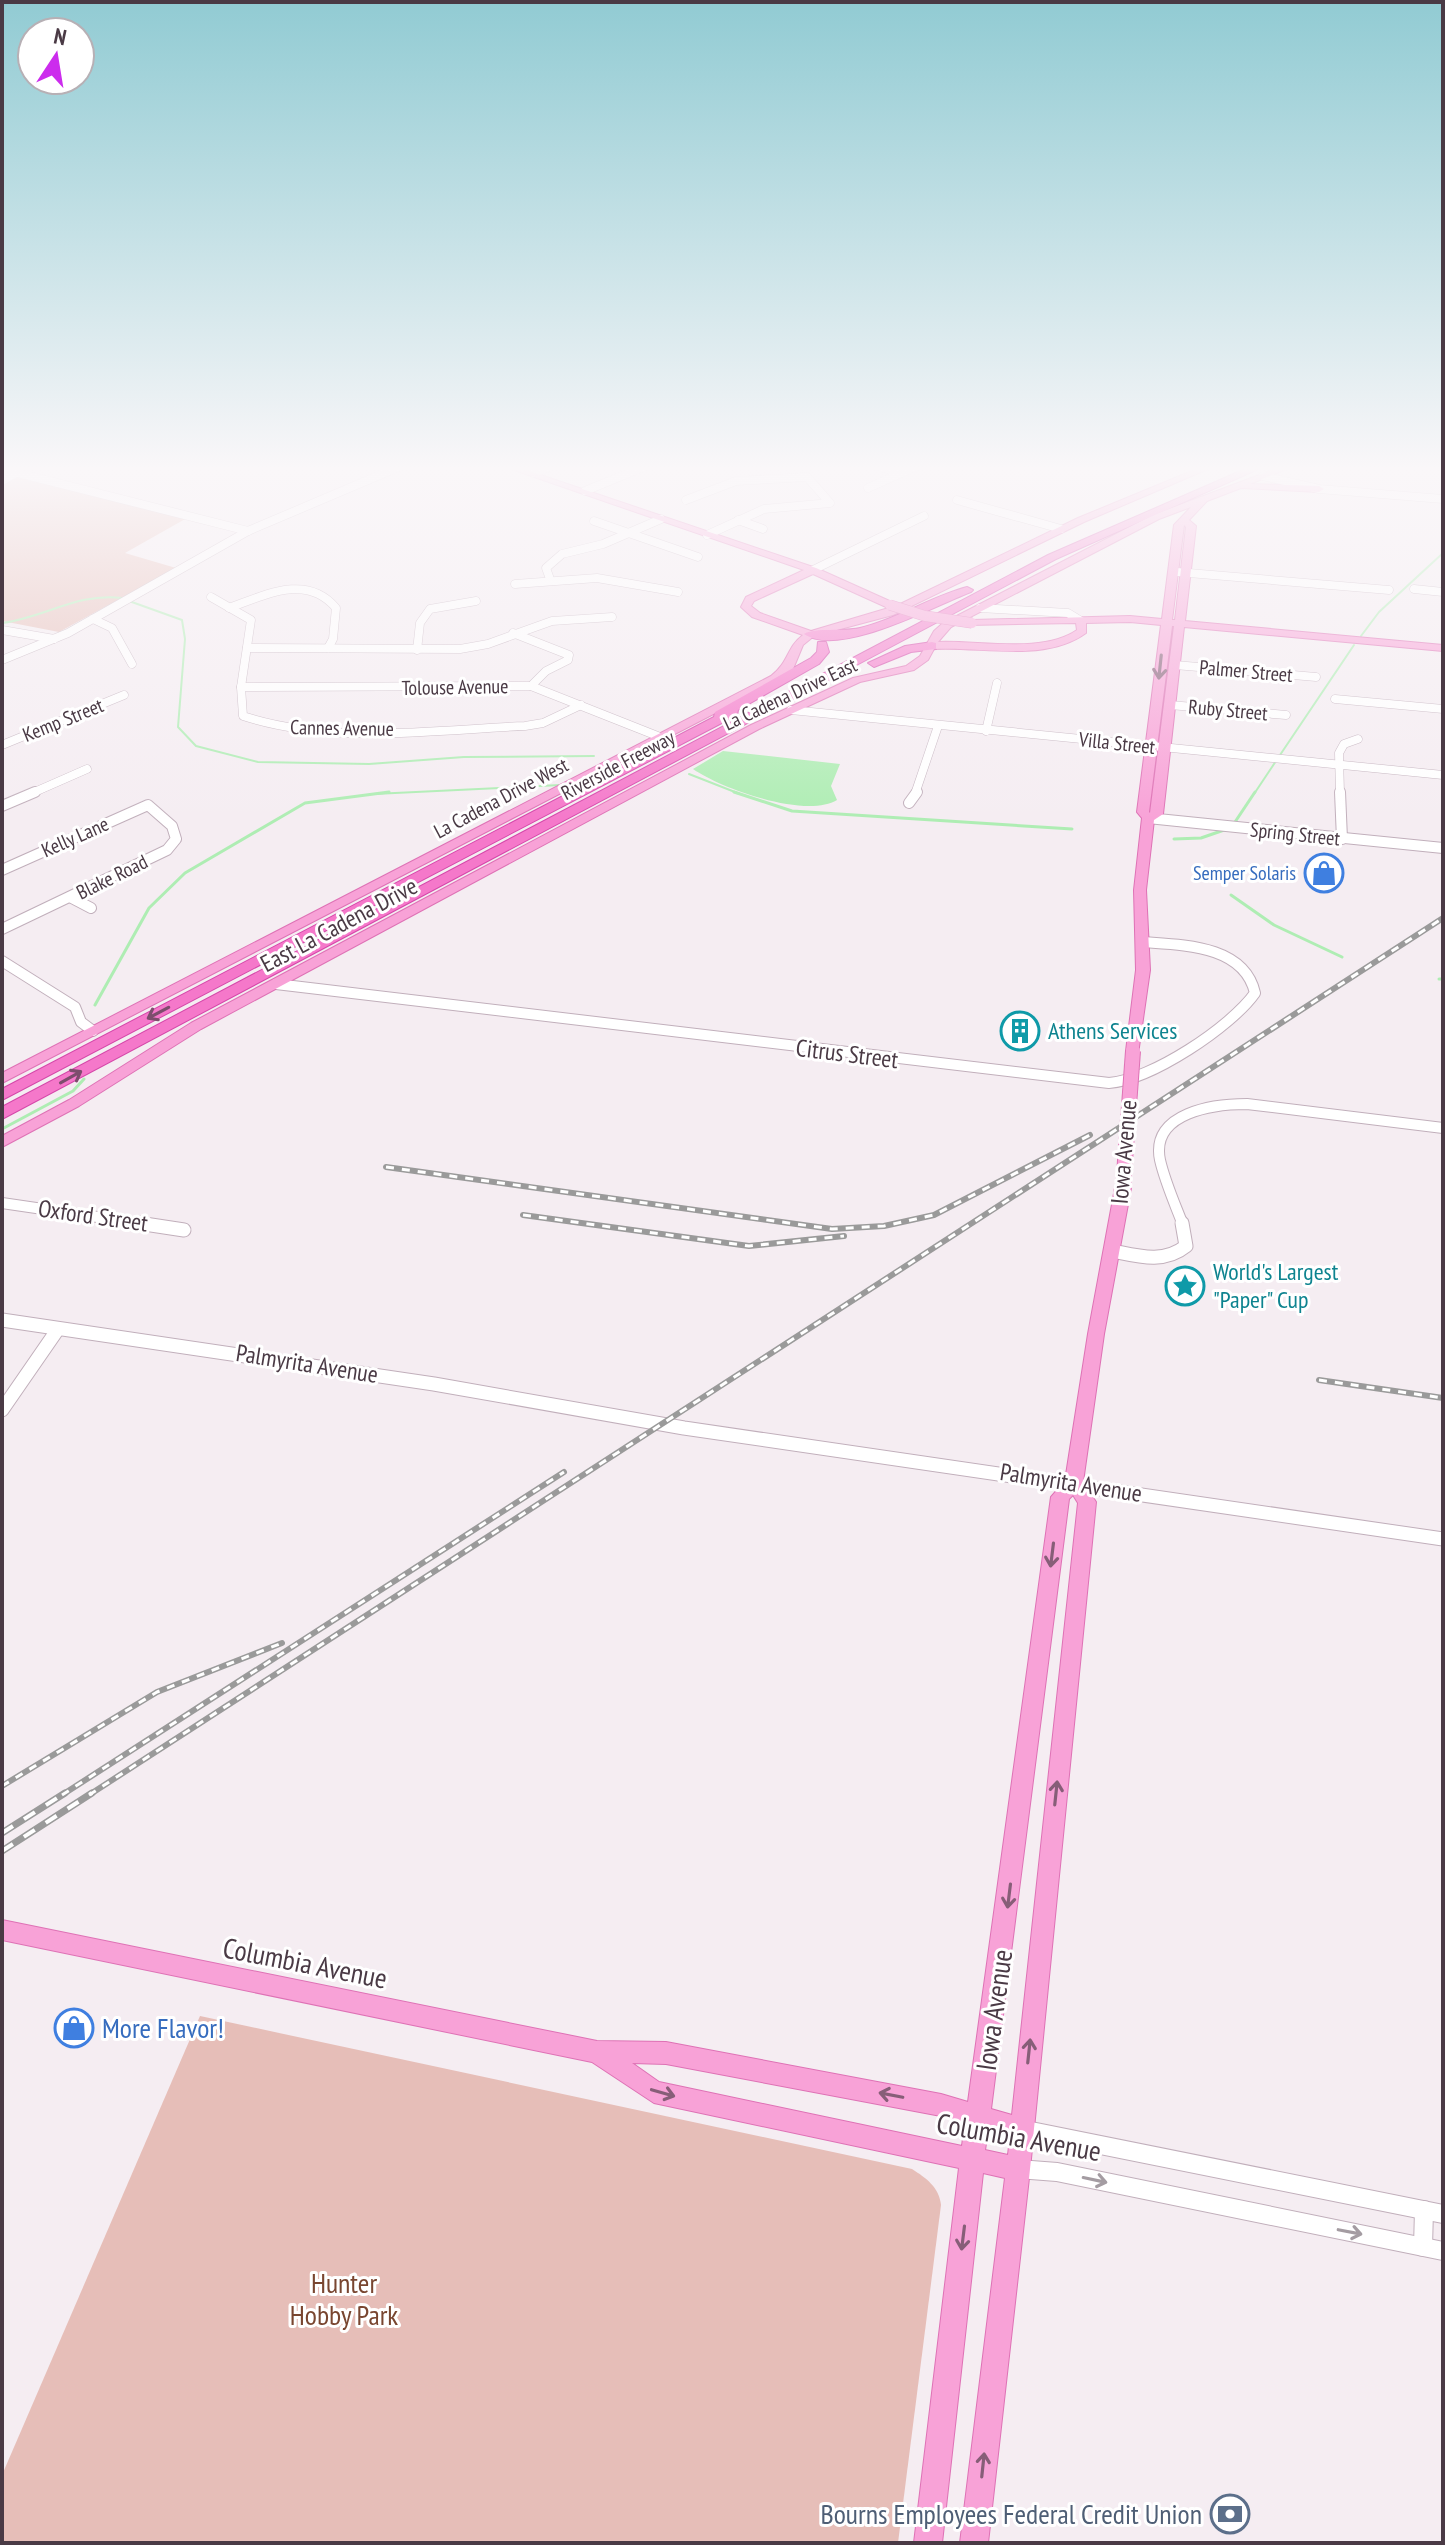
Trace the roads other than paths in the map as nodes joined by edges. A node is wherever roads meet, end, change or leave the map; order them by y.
1 (154, 585) edge
2 (644, 585) edge
3 (781, 585) edge
4 (845, 585) edge
5 (947, 585) edge
6 (977, 585) edge
7 (999, 585) edge
8 (1025, 585) edge
9 (1175, 585) edge
10 (1178, 585) edge
11 (1328, 585) edge
12 (1414, 589) dead end
13 (967, 590) junction
14 (1389, 590) dead end
15 (678, 592) dead end
16 (1443, 592) edge
17 (211, 597) dead end
18 (476, 601) dead end
19 (229, 608) junction
20 (980, 608) junction
21 (612, 617) dead end
22 (93, 619) junction
23 (1081, 621) junction
24 (1035, 623) junction
25 (1165, 624) junction
26 (1179, 625) junction
27 (2, 630) edge
28 (513, 633) junction
29 (938, 633) junction
30 (810, 634) junction
31 (54, 639) junction
32 (1064, 641) junction
33 (798, 644) junction
34 (822, 645) junction
35 (960, 645) junction
36 (932, 646) junction
37 (247, 648) junction
38 (328, 648) junction
39 (1443, 648) edge
40 (417, 650) junction
41 (2, 660) edge
42 (132, 664) dead end
43 (1175, 665) junction
44 (869, 666) junction
45 (910, 668) junction
46 (1316, 677) dead end
47 (997, 683) dead end
48 (531, 686) junction
49 (241, 687) junction
50 (124, 695) dead end
51 (1335, 699) dead end
52 (581, 705) junction
53 (1170, 705) junction
54 (1443, 709) edge
55 (791, 710) junction
56 (1286, 715) dead end
57 (938, 726) junction
58 (698, 729) junction
59 (986, 731) junction
60 (715, 735) junction
61 (660, 737) junction
62 (1358, 739) dead end
63 (2, 745) edge
64 (1150, 747) junction
65 (1164, 748) junction
66 (702, 756) joint
67 (1340, 765) junction
68 (87, 769) dead end
69 (1443, 775) edge
70 (909, 803) dead end
71 (148, 805) joint
72 (2, 806) edge
73 (1148, 818) junction
74 (1342, 839) junction
75 (1443, 848) edge
76 (2, 870) edge
77 (70, 897) junction
78 (91, 908) dead end
79 (2, 929) edge
80 (1143, 942) junction
81 (2, 961) edge
82 (276, 984) junction
83 (93, 1031) junction
84 (2, 1079) edge
85 (2, 1095) edge
86 (2, 1114) edge
87 (1443, 1128) edge
88 (2, 1142) edge
89 (2, 1203) edge
90 (184, 1230) dead end
91 (1113, 1251) junction
92 (2, 1320) edge
93 (58, 1329) junction
94 (2, 1410) edge
95 (1074, 1483) junction
96 (1443, 1539) edge
97 (2, 1930) edge
98 (597, 2052) junction
99 (980, 2114) junction
100 (1021, 2129) junction
101 (972, 2161) junction
102 (1018, 2169) junction
103 (1424, 2210) junction
104 (1443, 2214) edge
105 (1423, 2247) junction
106 (1443, 2251) edge
107 (928, 2543) edge
108 (974, 2543) edge

1 - 22 street
2 - 15 street
3 - 30 main road
4 - 24 main road, bridge
5 - 30 main road, La Cadena Drive West
6 - 13 highway, Riverside Freeway
7 - 60 highway, Riverside Freeway
8 - 20 main road
9 - 25 main road, Iowa Avenue
10 - 26 main road, Iowa Avenue
11 - 14 street
12 - 16 street
13 - 30 highway
13 - 58 highway, Riverside Freeway
17 - 19 street, Cannes Avenue
18 - 40 street
19 - 37 street, Cannes Avenue
19 - 38 street
20 - 23 street
20 - 29 main road
21 - 28 street
22 - 31 street
22 - 42 street
23 - 24 main road
23 - 25 main road
23 - 32 main road
24 - 32 main road
25 - 26 main road
25 -> 64 main road, Iowa Avenue
26 - 39 main road
26 - 43 main road, Iowa Avenue
27 - 31 street
28 - 40 street
28 - 48 street
29 - 35 main road
29 - 36 main road
30 - 33 main road, La Cadena Drive West
30 - 34 highway
31 - 41 street
32 - 35 main road
33 - 34 highway
33 - 61 main road, La Cadena Drive West
34 - 58 highway
35 - 36 main road
36 - 44 highway
36 - 45 main road
37 - 38 street
37 - 49 street, Cannes Avenue
38 - 40 street
43 - 46 street, Palmer Street
43 - 53 main road, Iowa Avenue
44 - 45 highway
44 - 60 highway
45 - 55 main road, La Cadena Drive East
47 - 59 street
48 - 49 street, Tolouse Avenue
48 - 52 street, Tolouse Avenue
49 - 52 street, Cannes Avenue
50 - 63 street, Kemp Street
51 - 54 street
52 - 61 street, Tolouse Avenue
53 - 56 street, Ruby Street
53 - 65 main road, Iowa Avenue
55 - 57 street, Villa Street
55 - 66 main road, La Cadena Drive East
57 - 59 street, Villa Street
57 - 70 street
58 -> 85 highway, Riverside Freeway
59 - 64 street, Villa Street
86 -> 60 highway, Riverside Freeway
61 - 83 main road, La Cadena Drive West
62 - 67 street
64 - 65 street, Villa Street
64 - 73 main road, Iowa Avenue
65 - 67 street, Villa Street
65 - 73 main road, Iowa Avenue
66 - 82 main road, East La Cadena Drive
67 - 69 street, Villa Street
67 - 74 street
68 - 72 street
71 - 76 street, Kelly Lane
71 - 77 street, Blake Road
73 - 74 street, Spring Street
73 - 80 main road, Iowa Avenue
74 - 75 street, Spring Street
77 - 78 street
77 - 79 street, Blake Road
80 - 82 street, Citrus Street
80 - 91 main road, Iowa Avenue, bridge
81 - 83 street
82 - 88 main road, East La Cadena Drive
83 - 84 main road, La Cadena Drive West
87 - 91 street
89 - 90 street, Oxford Street
91 - 95 main road, Iowa Avenue
92 - 93 street, Palmyrita Avenue
93 - 94 street
93 - 95 street, Palmyrita Avenue
95 - 96 street, Palmyrita Avenue
95 -> 99 main road, Iowa Avenue
100 -> 95 main road, Iowa Avenue
97 - 98 main road, Columbia Avenue
99 -> 98 main road, Columbia Avenue
98 -> 101 main road, Columbia Avenue
99 - 100 main road, Columbia Avenue
99 - 101 main road, Iowa Avenue
100 - 102 main road, Iowa Avenue
100 - 103 street, Columbia Avenue
101 - 102 main road, Columbia Avenue
101 -> 107 main road, Iowa Avenue
102 -> 105 street, Columbia Avenue
108 -> 102 main road, Iowa Avenue
103 - 104 street, Columbia Avenue
103 - 105 street
105 - 106 street, Columbia Avenue

